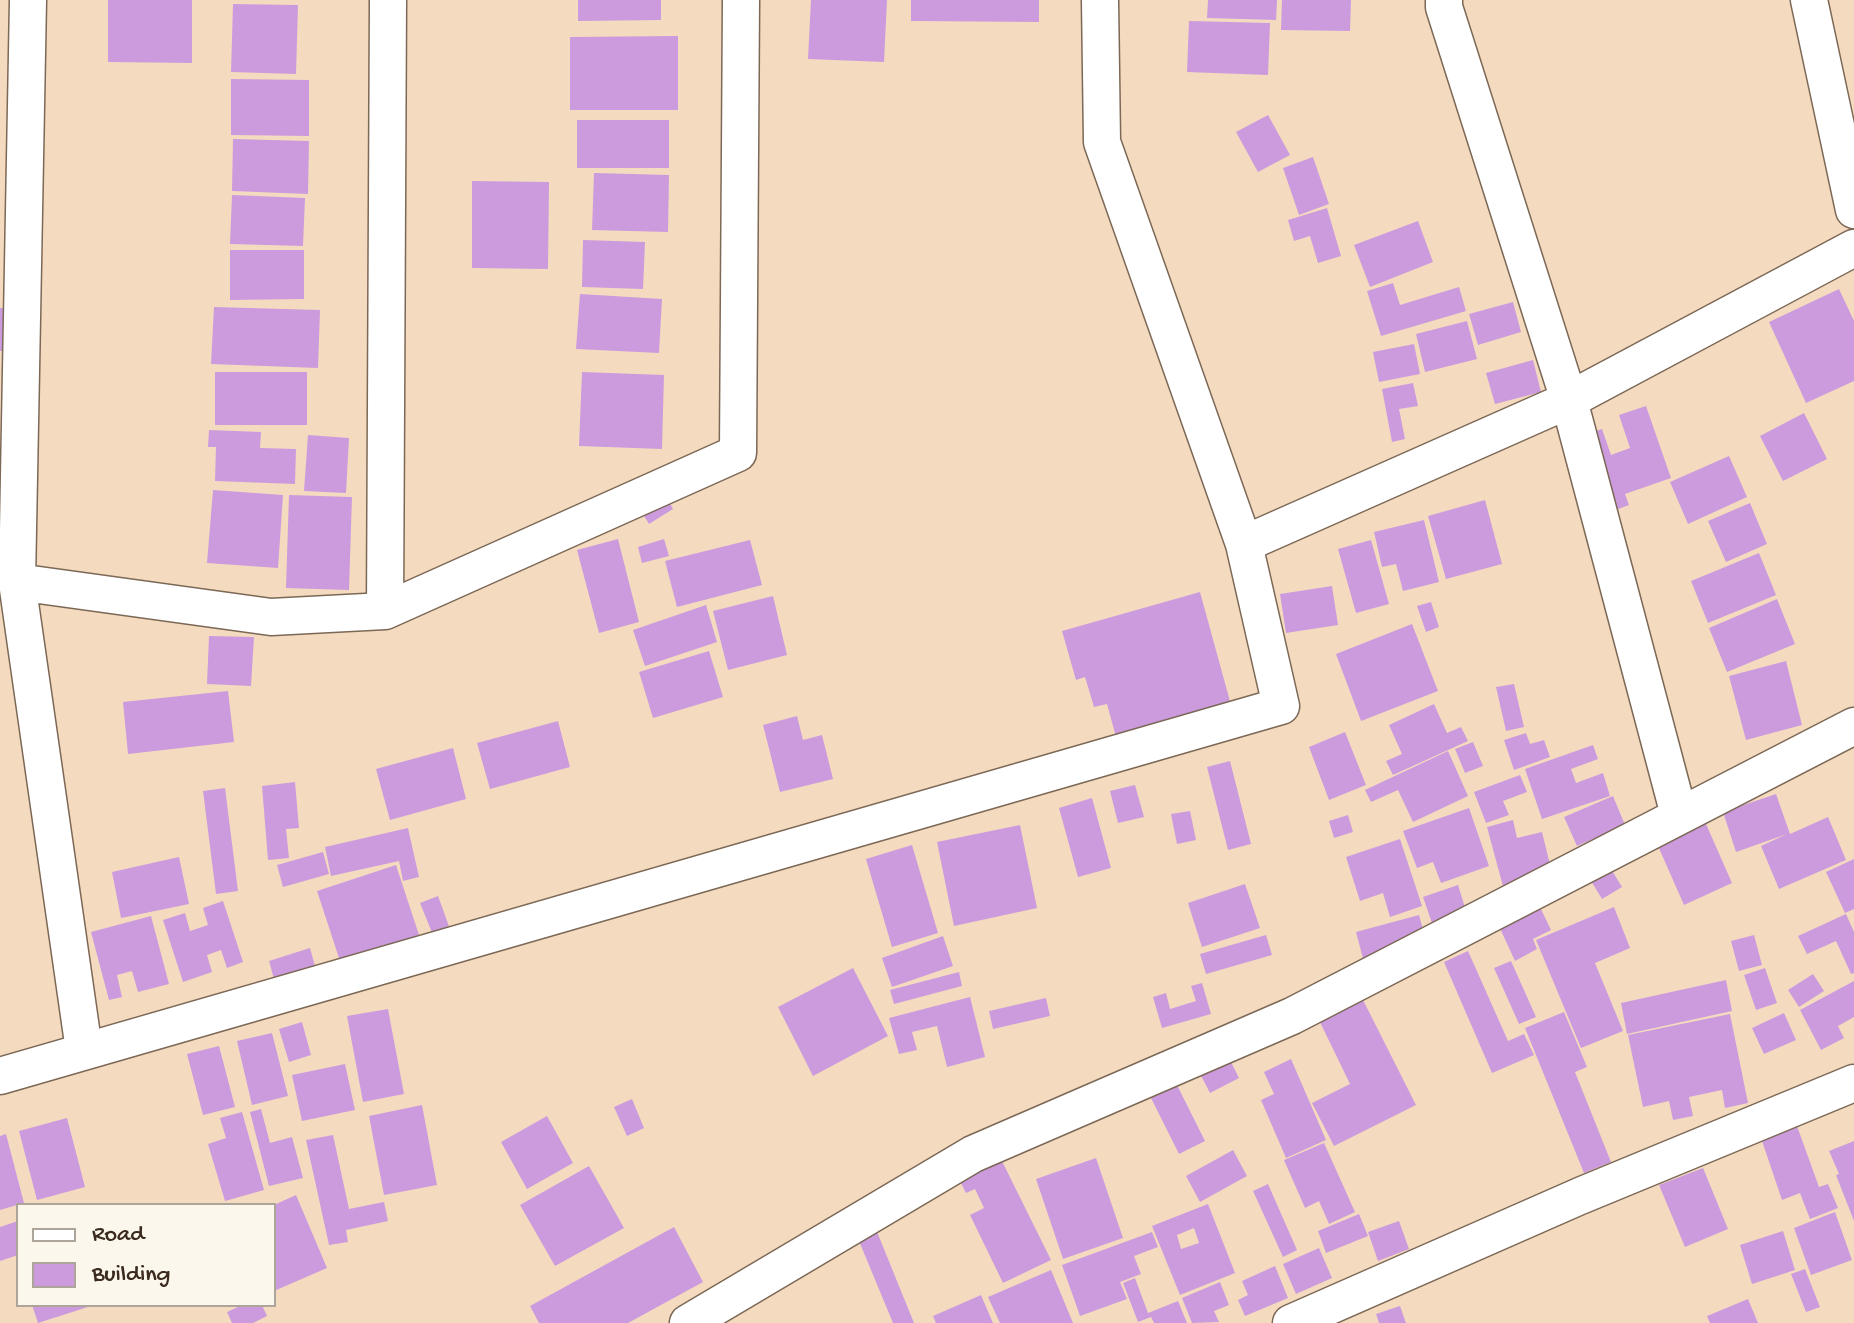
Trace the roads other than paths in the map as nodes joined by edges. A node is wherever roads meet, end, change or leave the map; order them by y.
1 (28, 0) edge
2 (388, 0) edge
3 (741, 0) edge
4 (1100, 0) edge
5 (1444, 0) edge
6 (1809, 0) edge
7 (1854, 210) edge
8 (1854, 248) edge
9 (1569, 400) junction
10 (1244, 544) junction
11 (17, 582) junction
12 (385, 611) junction
13 (1854, 726) edge
14 (1679, 815) junction
15 (84, 1050) junction
16 (0, 1076) edge
17 (1854, 1083) edge
18 (688, 1323) edge
19 (1291, 1323) edge

1 - 11 street
2 - 12 street
3 - 12 street
4 - 10 street
5 - 9 street
6 - 7 street
8 - 9 street
9 - 10 street
9 - 14 street
10 - 15 street
11 - 12 street
11 - 15 street
13 - 14 street
14 - 18 street
15 - 16 street
17 - 19 street

